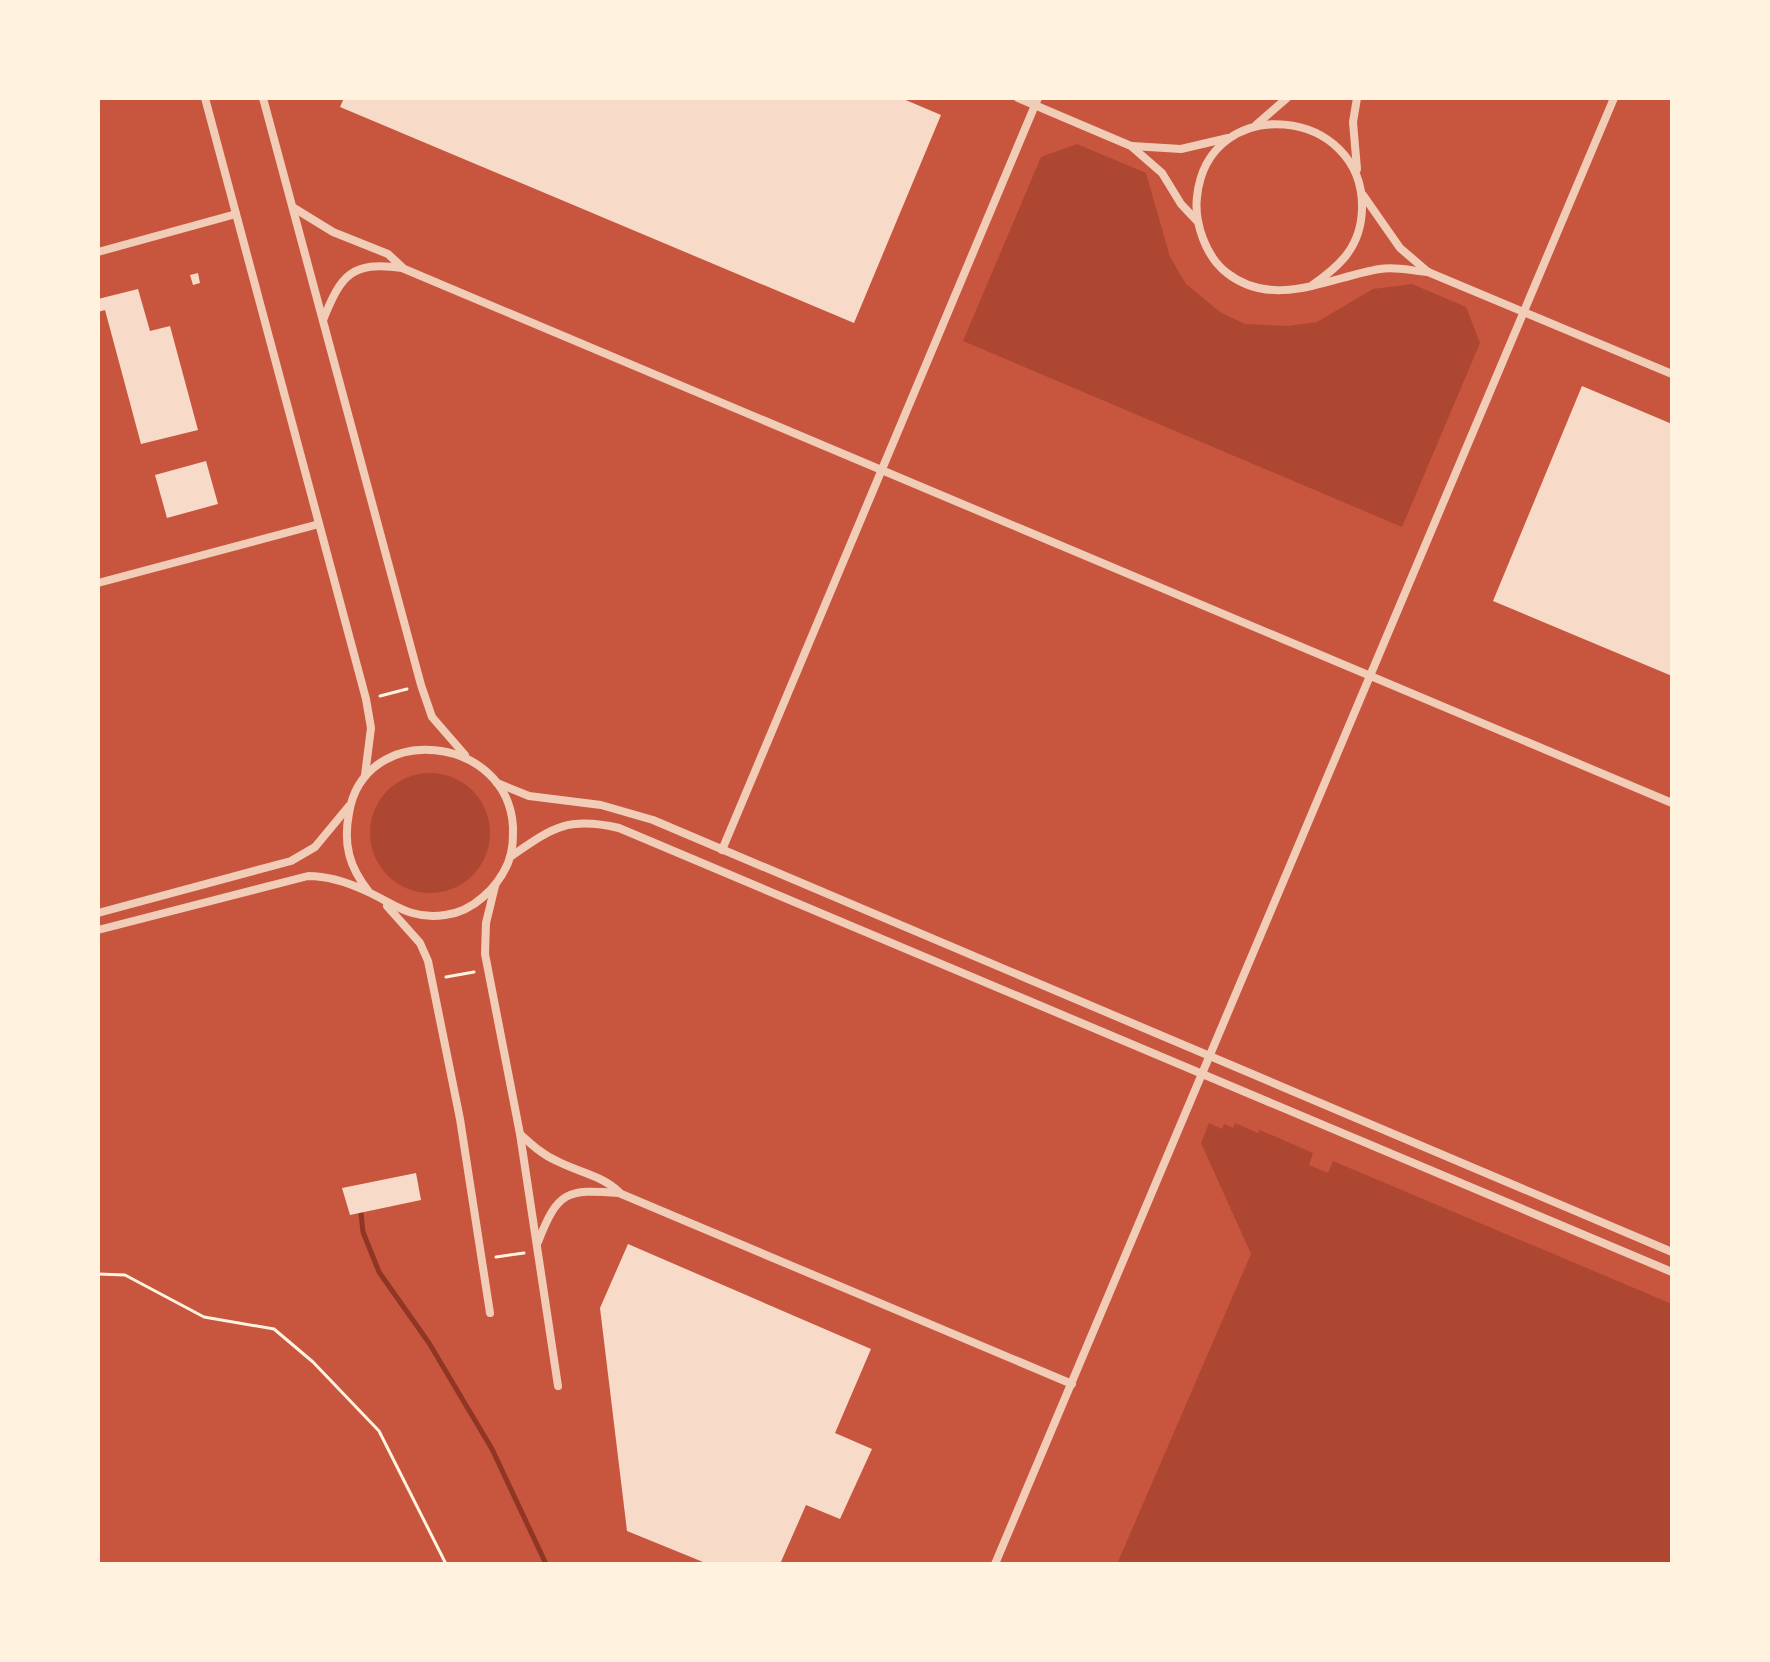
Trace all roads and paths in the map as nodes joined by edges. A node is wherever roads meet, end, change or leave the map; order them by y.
1 (205, 98) edge
2 (263, 98) edge
3 (1018, 98) edge
4 (1287, 98) edge
5 (1357, 98) edge
6 (1614, 98) edge
7 (1037, 102) edge
8 (1256, 125) junction
9 (1228, 138) junction
10 (1131, 146) junction
11 (1357, 174) junction
12 (1363, 194) junction
13 (294, 208) junction
14 (236, 214) junction
15 (1198, 222) junction
16 (98, 252) edge
17 (402, 268) junction
18 (1428, 272) junction
19 (1311, 286) junction
20 (1524, 312) junction
21 (323, 320) junction
22 (1672, 374) edge
23 (882, 470) junction
24 (319, 524) junction
25 (98, 583) edge
26 (1370, 675) junction
27 (407, 689) dead end
28 (380, 696) dead end
29 (469, 759) junction
30 (365, 777) junction
31 (497, 783) junction
32 (1672, 803) edge
33 (350, 805) junction
34 (722, 850) junction
35 (510, 857) junction
36 (496, 883) junction
37 (369, 892) junction
38 (384, 902) junction
39 (98, 913) edge
40 (98, 930) edge
41 (474, 972) dead end
42 (446, 977) dead end
43 (1208, 1056) junction
44 (1202, 1072) junction
45 (520, 1134) junction
46 (619, 1193) junction
47 (538, 1242) junction
48 (1672, 1252) edge
49 (525, 1253) dead end
50 (496, 1257) dead end
51 (1672, 1272) edge
52 (98, 1274) edge
53 (490, 1313) dead end
54 (1072, 1384) junction
55 (558, 1386) dead end
56 (446, 1564) edge
57 (995, 1564) edge

1 - 14 street
2 - 13 street
3 - 7 street
4 - 8 street
5 - 11 street
6 - 20 street
7 - 10 street
7 - 23 street
8 - 9 street
8 - 11 street
9 - 10 street
9 - 15 street
10 - 15 street
11 - 12 street
12 - 18 street
12 - 19 street
13 - 17 street
13 - 21 street
14 - 16 street
14 - 24 street
15 - 19 street
17 - 21 street
17 - 23 street
18 - 19 street
18 - 20 street
20 - 22 street
20 - 26 street
21 - 29 street
23 - 26 street
23 - 34 street
24 - 25 street
24 - 30 street
26 - 32 street
26 - 43 street
27 - 28 path
29 - 30 street
29 - 31 street
30 - 33 street
31 - 34 street
31 - 35 street
33 - 37 street
33 - 39 street
34 - 43 street
35 - 36 street
35 - 44 street
36 - 38 street
36 - 45 street
37 - 38 street
37 - 40 street
38 - 53 street
41 - 42 path
43 - 44 street
43 - 48 street
44 - 51 street
44 - 54 street
45 - 46 street
45 - 47 street
46 - 47 street
46 - 54 street
47 - 55 street
49 - 50 path
52 - 56 path
54 - 57 street

